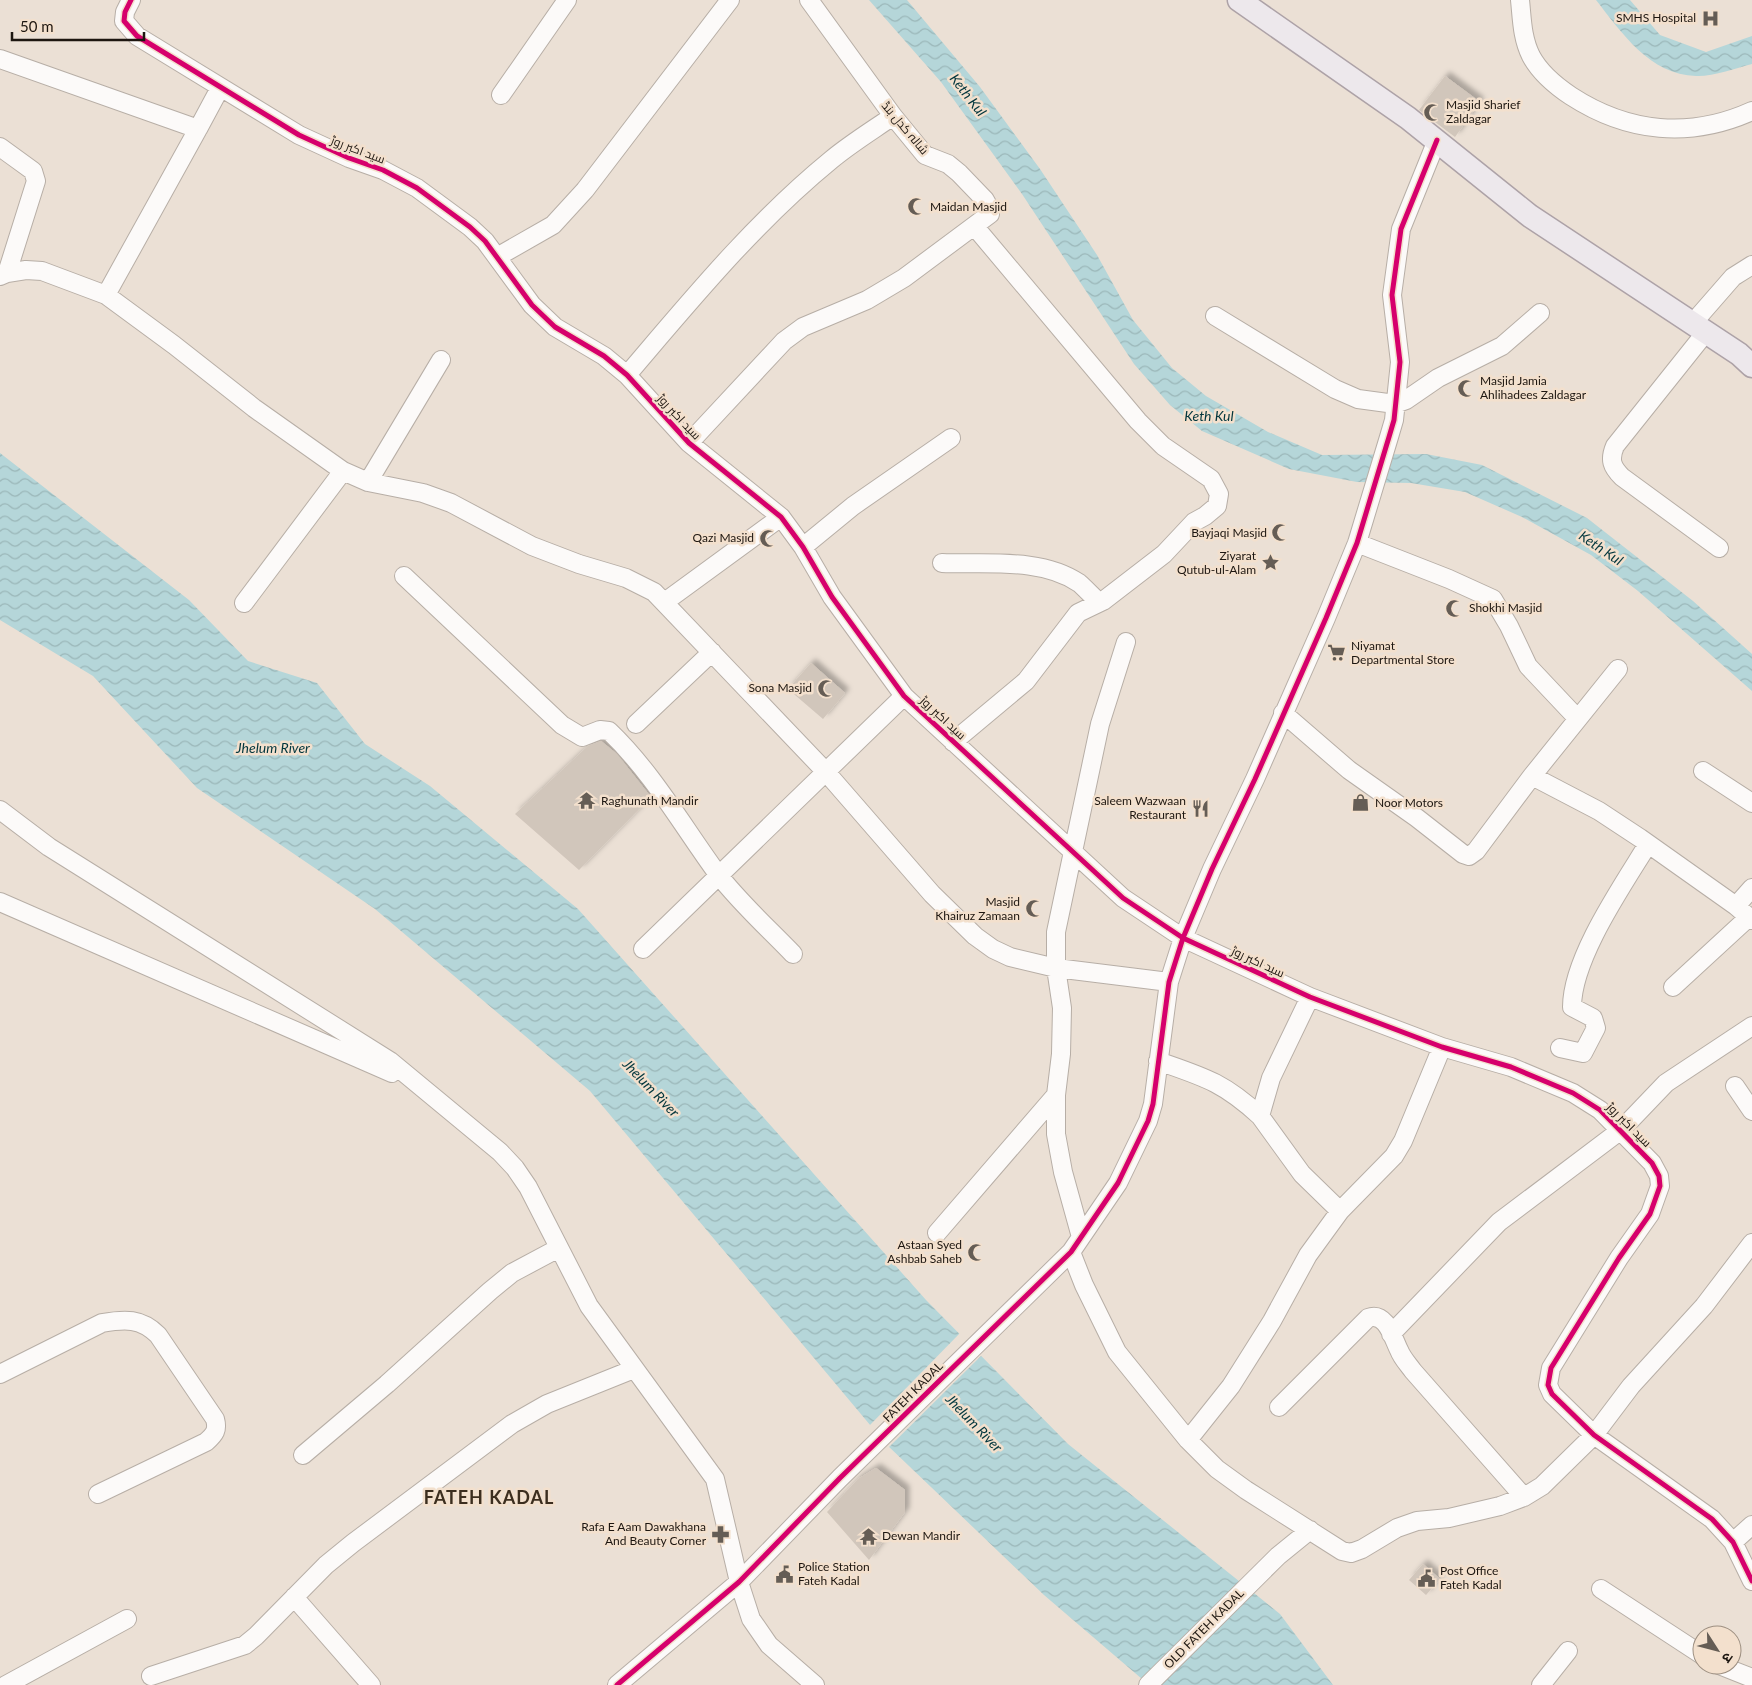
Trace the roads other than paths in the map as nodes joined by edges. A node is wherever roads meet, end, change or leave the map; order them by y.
1 (131, 0) edge
2 (567, 0) edge
3 (730, 0) edge
4 (809, 0) edge
5 (1239, 0) edge
6 (1520, 0) edge
7 (0, 59) edge
8 (220, 88) junction
9 (501, 95) dead end
10 (1752, 111) edge
11 (893, 116) junction
12 (198, 128) junction
13 (1437, 140) junction
14 (0, 147) edge
15 (969, 231) junction
16 (497, 257) junction
17 (1752, 265) edge
18 (4, 275) edge
19 (106, 295) junction
20 (1540, 313) dead end
21 (1215, 316) dead end
22 (1699, 328) junction
23 (441, 360) dead end
24 (1752, 366) edge
25 (627, 375) junction
26 (1395, 404) junction
27 (952, 438) dead end
28 (689, 443) junction
29 (343, 471) junction
30 (368, 482) junction
31 (781, 517) junction
32 (1357, 544) junction
33 (803, 546) junction
34 (1719, 548) dead end
35 (942, 563) dead end
36 (404, 576) dead end
37 (666, 601) junction
38 (1099, 602) junction
39 (244, 603) dead end
40 (1126, 642) dead end
41 (712, 652) junction
42 (1618, 669) dead end
43 (904, 696) junction
44 (1283, 714) junction
45 (1577, 718) junction
46 (636, 724) dead end
47 (953, 742) junction
48 (1703, 771) dead end
49 (826, 772) junction
50 (1532, 776) junction
51 (1752, 803) edge
52 (0, 810) edge
53 (1648, 844) junction
54 (1074, 852) junction
55 (719, 875) junction
56 (1752, 888) edge
57 (0, 902) edge
58 (1746, 914) edge
59 (1183, 938) junction
60 (643, 949) dead end
61 (793, 954) dead end
62 (1056, 968) junction
63 (1169, 982) junction
64 (1673, 987) dead end
65 (1310, 997) junction
66 (1752, 1026) edge
67 (1442, 1047) junction
68 (1560, 1048) dead end
69 (1158, 1061) junction
70 (418, 1085) junction
71 (1735, 1086) dead end
72 (1056, 1095) junction
73 (1752, 1111) edge
74 (1260, 1116) junction
75 (1621, 1130) junction
76 (1340, 1211) junction
77 (937, 1233) dead end
78 (1081, 1237) junction
79 (1752, 1243) edge
80 (557, 1248) junction
81 (1071, 1252) junction
82 (1391, 1334) junction
83 (634, 1369) junction
84 (0, 1374) edge
85 (1279, 1407) dead end
86 (1594, 1434) junction
87 (1188, 1440) junction
88 (304, 1455) dead end
89 (98, 1494) dead end
90 (1524, 1497) junction
91 (1752, 1525) edge
92 (1310, 1530) junction
93 (1733, 1542) junction
94 (1752, 1581) edge
95 (739, 1582) junction
96 (1601, 1589) dead end
97 (294, 1597) junction
98 (127, 1619) dead end
99 (1692, 1648) edge
100 (1568, 1651) dead end
101 (151, 1676) dead end
102 (6, 1685) edge
103 (371, 1685) edge
104 (617, 1685) edge
105 (815, 1685) edge
106 (1148, 1685) edge
107 (1541, 1685) edge

1 - 8 street, سید اکبر روڑ
2 - 9 street
3 - 16 street
4 - 11 street, شالہ کدل بنڈ
5 - 13 main road
6 - 10 street
7 - 12 street
8 - 12 street
8 - 16 street, سید اکبر روڑ
11 - 15 street, شالہ کدل بنڈ
11 - 25 street
12 - 19 street
13 - 22 main road
13 - 26 street, FATEH KADAL
14 - 18 street
15 - 28 street
15 - 38 street
16 - 25 street, سید اکبر روڑ
17 - 22 street
18 - 19 street
19 - 29 street
20 - 26 street
21 - 26 street
22 - 24 main road
22 - 34 street
23 - 30 street
25 - 28 street, سید اکبر روڑ
26 - 32 street, FATEH KADAL
27 - 33 street
28 - 31 street, سید اکبر روڑ
29 - 30 street
29 - 39 street
30 - 37 street
31 - 33 street, سید اکبر روڑ
31 - 37 street
32 - 44 street, FATEH KADAL
32 - 45 street
33 - 43 street, سید اکبر روڑ
35 - 38 street
36 - 55 street
37 - 41 street
38 - 47 street
40 - 54 street
41 - 46 street
41 - 49 street
42 - 45 street
43 - 47 street, سید اکبر روڑ
43 - 49 street
44 - 50 street
44 - 59 street, FATEH KADAL
45 - 50 street
47 - 54 street, سید اکبر روڑ
48 - 51 street
49 - 55 street
49 - 62 street
50 - 53 street
52 - 70 street
53 - 58 street
53 - 68 street
54 - 59 street, سید اکبر روڑ
54 - 62 street
55 - 60 street
55 - 61 street
56 - 58 street
57 - 70 street
58 - 64 street
59 - 63 street, FATEH KADAL
59 - 65 street, سید اکبر روڑ
62 - 63 street
62 - 72 street
63 - 69 street, FATEH KADAL
65 - 67 street, سید اکبر روڑ
65 - 74 street
66 - 75 street
67 - 75 street, سید اکبر روڑ
67 - 76 street
69 - 74 street
69 - 78 street, FATEH KADAL
70 - 80 street
71 - 73 street
72 - 77 street
72 - 78 street
74 - 76 street
75 - 82 street
75 - 86 street, سید اکبر روڑ
76 - 87 street
78 - 81 street, FATEH KADAL
79 - 86 street
80 - 83 street
80 - 88 street
81 - 87 street
81 - 95 street, FATEH KADAL
82 - 85 street
82 - 90 street
83 - 95 street
83 - 97 street
84 - 89 street
86 - 90 street
86 - 93 street
87 - 92 street
90 - 92 street
91 - 93 street
92 - 106 street, OLD FATEH KADAL
93 - 94 street
95 - 104 street, FATEH KADAL
95 - 105 street
96 - 99 street
97 - 101 street
97 - 103 street
98 - 102 street
100 - 107 street

